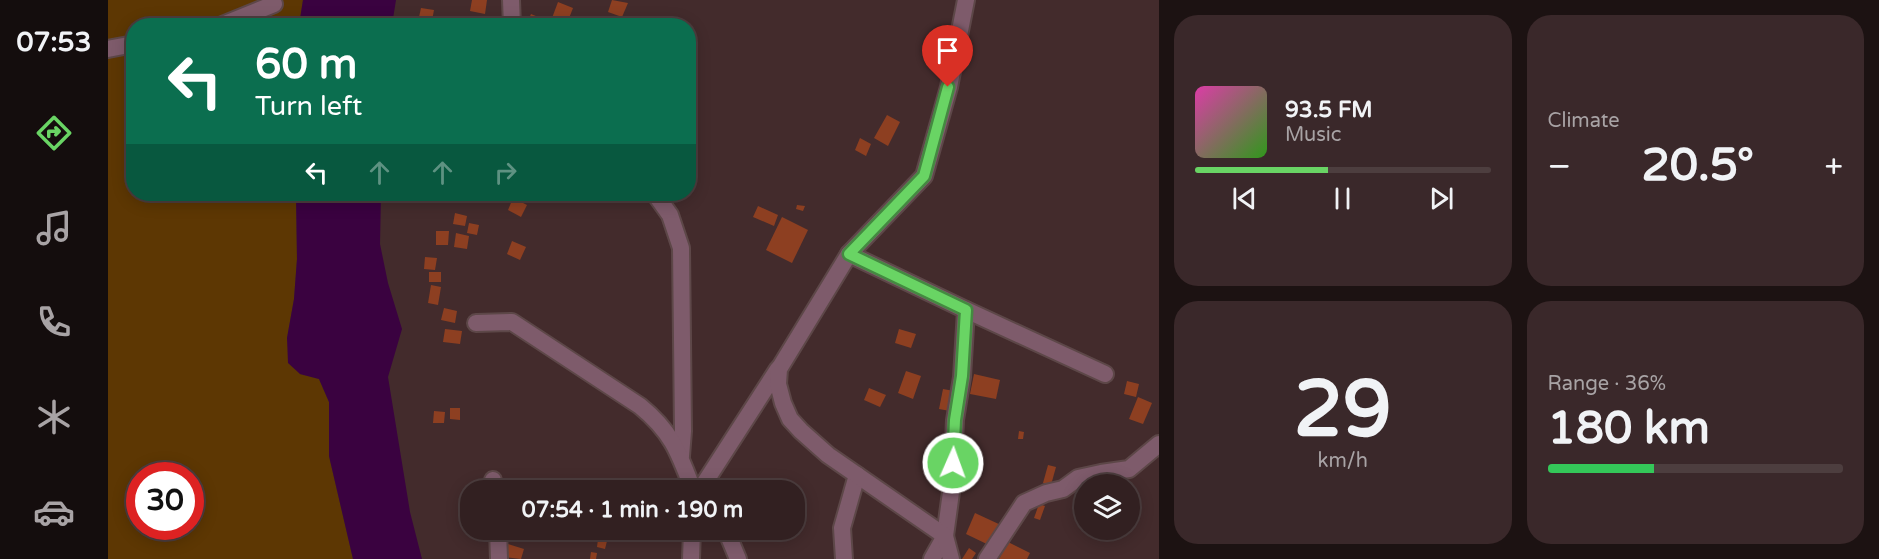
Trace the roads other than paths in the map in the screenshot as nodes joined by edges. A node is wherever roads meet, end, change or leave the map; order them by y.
1 (511, 0) edge
2 (966, 0) edge
3 (274, 4) dead end
4 (240, 18) edge
5 (512, 18) edge
6 (126, 46) edge
7 (108, 49) edge
8 (660, 201) edge
9 (849, 254) junction
10 (966, 310) junction
11 (476, 323) dead end
12 (778, 369) junction
13 (1105, 374) dead end
14 (1159, 444) edge
15 (681, 457) junction
16 (857, 475) junction
17 (689, 480) edge
18 (706, 480) edge
19 (945, 536) junction
20 (498, 540) edge
21 (692, 540) edge
22 (730, 540) edge
23 (499, 559) edge
24 (691, 559) edge
25 (738, 559) edge
26 (844, 559) edge
27 (932, 559) edge
28 (951, 559) edge
29 (987, 559) edge

1 - 5 street
2 - 9 street
3 - 4 street
6 - 7 street
8 - 15 street
9 - 10 street
9 - 12 street
10 - 13 street
10 - 19 street
11 - 15 street
12 - 16 street
12 - 18 street
14 - 29 street
15 - 17 street
16 - 19 street
16 - 26 street
19 - 27 street
19 - 28 street
20 - 23 street
21 - 24 street
22 - 25 street

